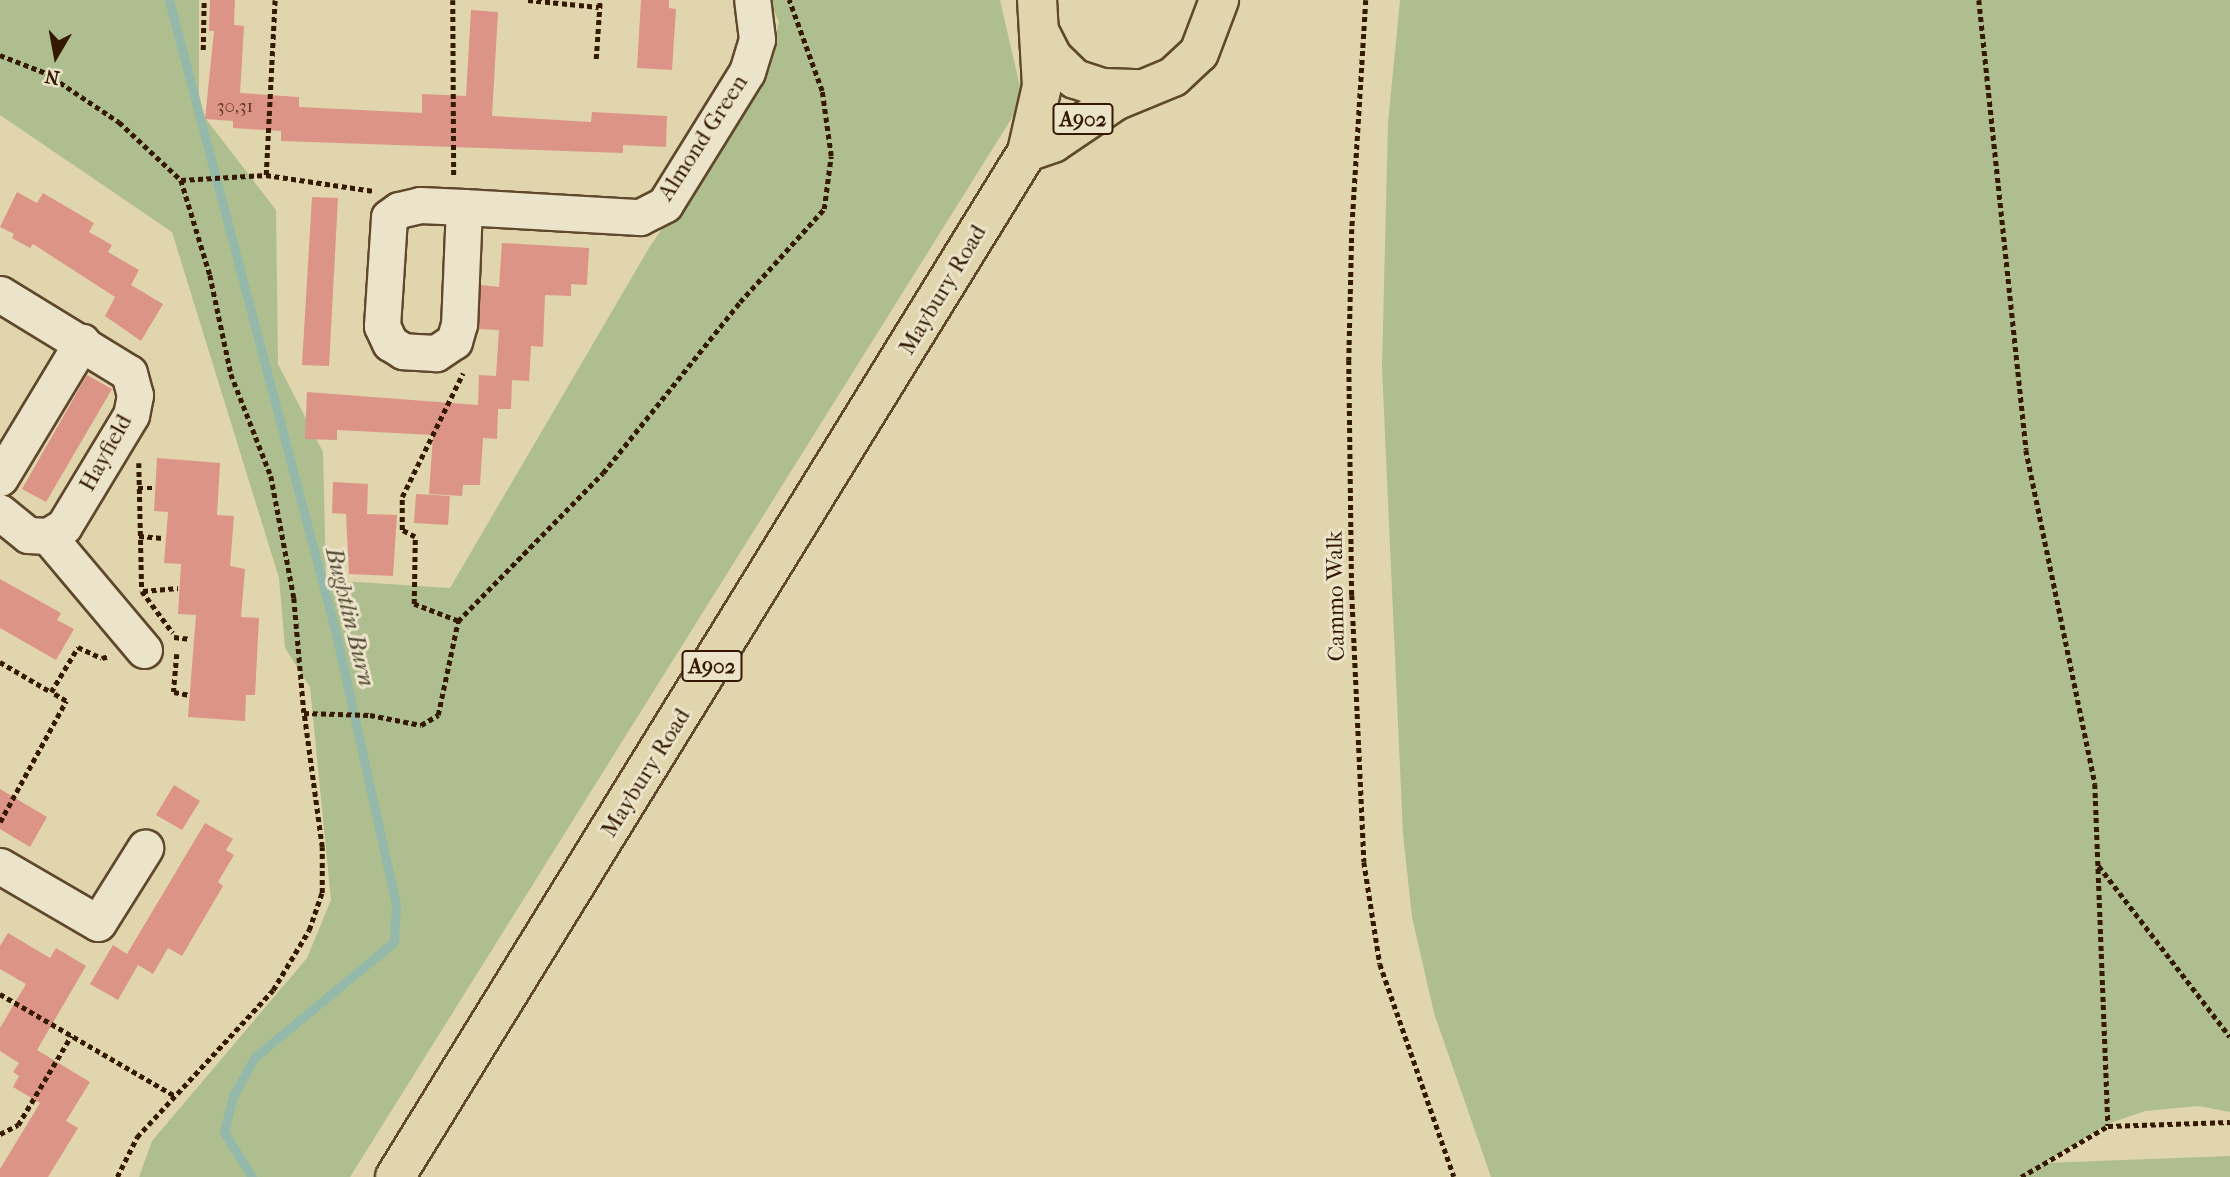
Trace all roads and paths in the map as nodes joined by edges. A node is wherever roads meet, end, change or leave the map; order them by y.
1 (204, 0) edge
2 (275, 0) edge
3 (453, 0) edge
4 (528, 0) edge
5 (600, 0) edge
6 (752, 0) edge
7 (789, 0) edge
8 (1219, 0) edge
9 (1366, 0) edge
10 (1979, 0) edge
11 (599, 7) junction
12 (1038, 16) edge
13 (203, 50) dead end
14 (0, 55) edge
15 (596, 59) dead end
16 (1143, 89) junction
17 (1027, 152) junction
18 (266, 175) junction
19 (181, 180) junction
20 (459, 207) junction
21 (399, 210) junction
22 (0, 294) edge
23 (454, 341) junction
24 (82, 342) junction
25 (131, 415) junction
26 (0, 478) edge
27 (138, 488) junction
28 (153, 488) dead end
29 (0, 512) edge
30 (48, 536) junction
31 (139, 536) junction
32 (163, 538) dead end
33 (178, 588) dead end
34 (142, 591) junction
35 (457, 621) junction
36 (171, 627) junction
37 (191, 639) dead end
38 (159, 644) junction
39 (0, 662) edge
40 (51, 692) junction
41 (190, 695) dead end
42 (304, 713) junction
43 (0, 822) edge
44 (145, 848) dead end
45 (2098, 865) junction
46 (0, 866) edge
47 (0, 994) edge
48 (71, 1036) junction
49 (2230, 1037) edge
50 (175, 1096) junction
51 (2230, 1122) edge
52 (2108, 1126) junction
53 (0, 1135) edge
54 (117, 1177) edge
55 (395, 1177) edge
56 (1454, 1177) edge
57 (2021, 1177) edge

1 - 13 path
2 - 18 path
3 - 20 path
4 - 11 path
5 - 11 path
6 - 20 street, Almond Green
7 - 35 path
8 - 16 main road, Maybury Road / A902
9 - 56 path, Cammo Walk
10 - 45 path
11 - 15 path
12 - 16 main road, Maybury Road / A902
12 - 17 main road, Maybury Road / A902
14 - 19 path
16 - 17 main road, Maybury Road / A902
17 - 55 main road, Maybury Road / A902
18 - 19 path
18 - 21 path
19 - 42 path
20 - 21 street, Almond Green
20 - 23 street
21 - 23 street
22 - 24 street, Hayfield
23 - 35 path
24 - 25 street, Hayfield
24 - 26 street
25 - 27 path
25 - 30 street, Hayfield
27 - 28 path
27 - 31 path
29 - 30 street
30 - 38 street
31 - 32 path
31 - 34 path
33 - 34 path
34 - 36 path
35 - 42 path
36 - 38 path
36 - 38 path
37 - 38 path
38 - 40 path
38 - 41 path
39 - 40 path
40 - 43 path
42 - 50 path
44 - 46 street
45 - 49 path
45 - 52 path
47 - 48 path
48 - 50 path
48 - 53 path
50 - 54 path
51 - 52 path
52 - 57 path

